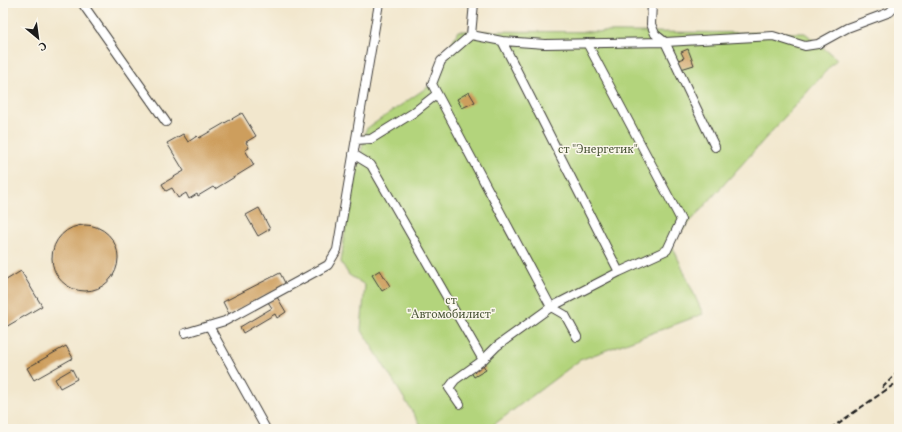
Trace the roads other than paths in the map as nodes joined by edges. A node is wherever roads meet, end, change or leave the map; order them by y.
1 (82, 3) edge
2 (379, 3) edge
3 (474, 3) edge
4 (652, 3) edge
5 (898, 3) edge
6 (471, 35) junction
7 (502, 41) junction
8 (666, 42) junction
9 (587, 43) junction
10 (437, 94) junction
11 (166, 122) dead end
12 (356, 140) junction
13 (715, 147) dead end
14 (353, 154) junction
15 (619, 272) junction
16 (551, 307) junction
17 (209, 326) junction
18 (185, 333) dead end
19 (577, 337) dead end
20 (483, 360) junction
21 (460, 404) dead end
22 (266, 429) edge

1 - 11 street
2 - 12 street
3 - 6 street
4 - 8 street
5 - 8 street
6 - 7 street
6 - 10 street
7 - 9 street
7 - 15 street
8 - 9 street
8 - 13 street
9 - 15 street
10 - 12 street
10 - 16 street
12 - 14 street
14 - 17 street
14 - 20 street
15 - 16 street
16 - 19 street
16 - 20 street
17 - 18 street
17 - 22 street
20 - 21 street

